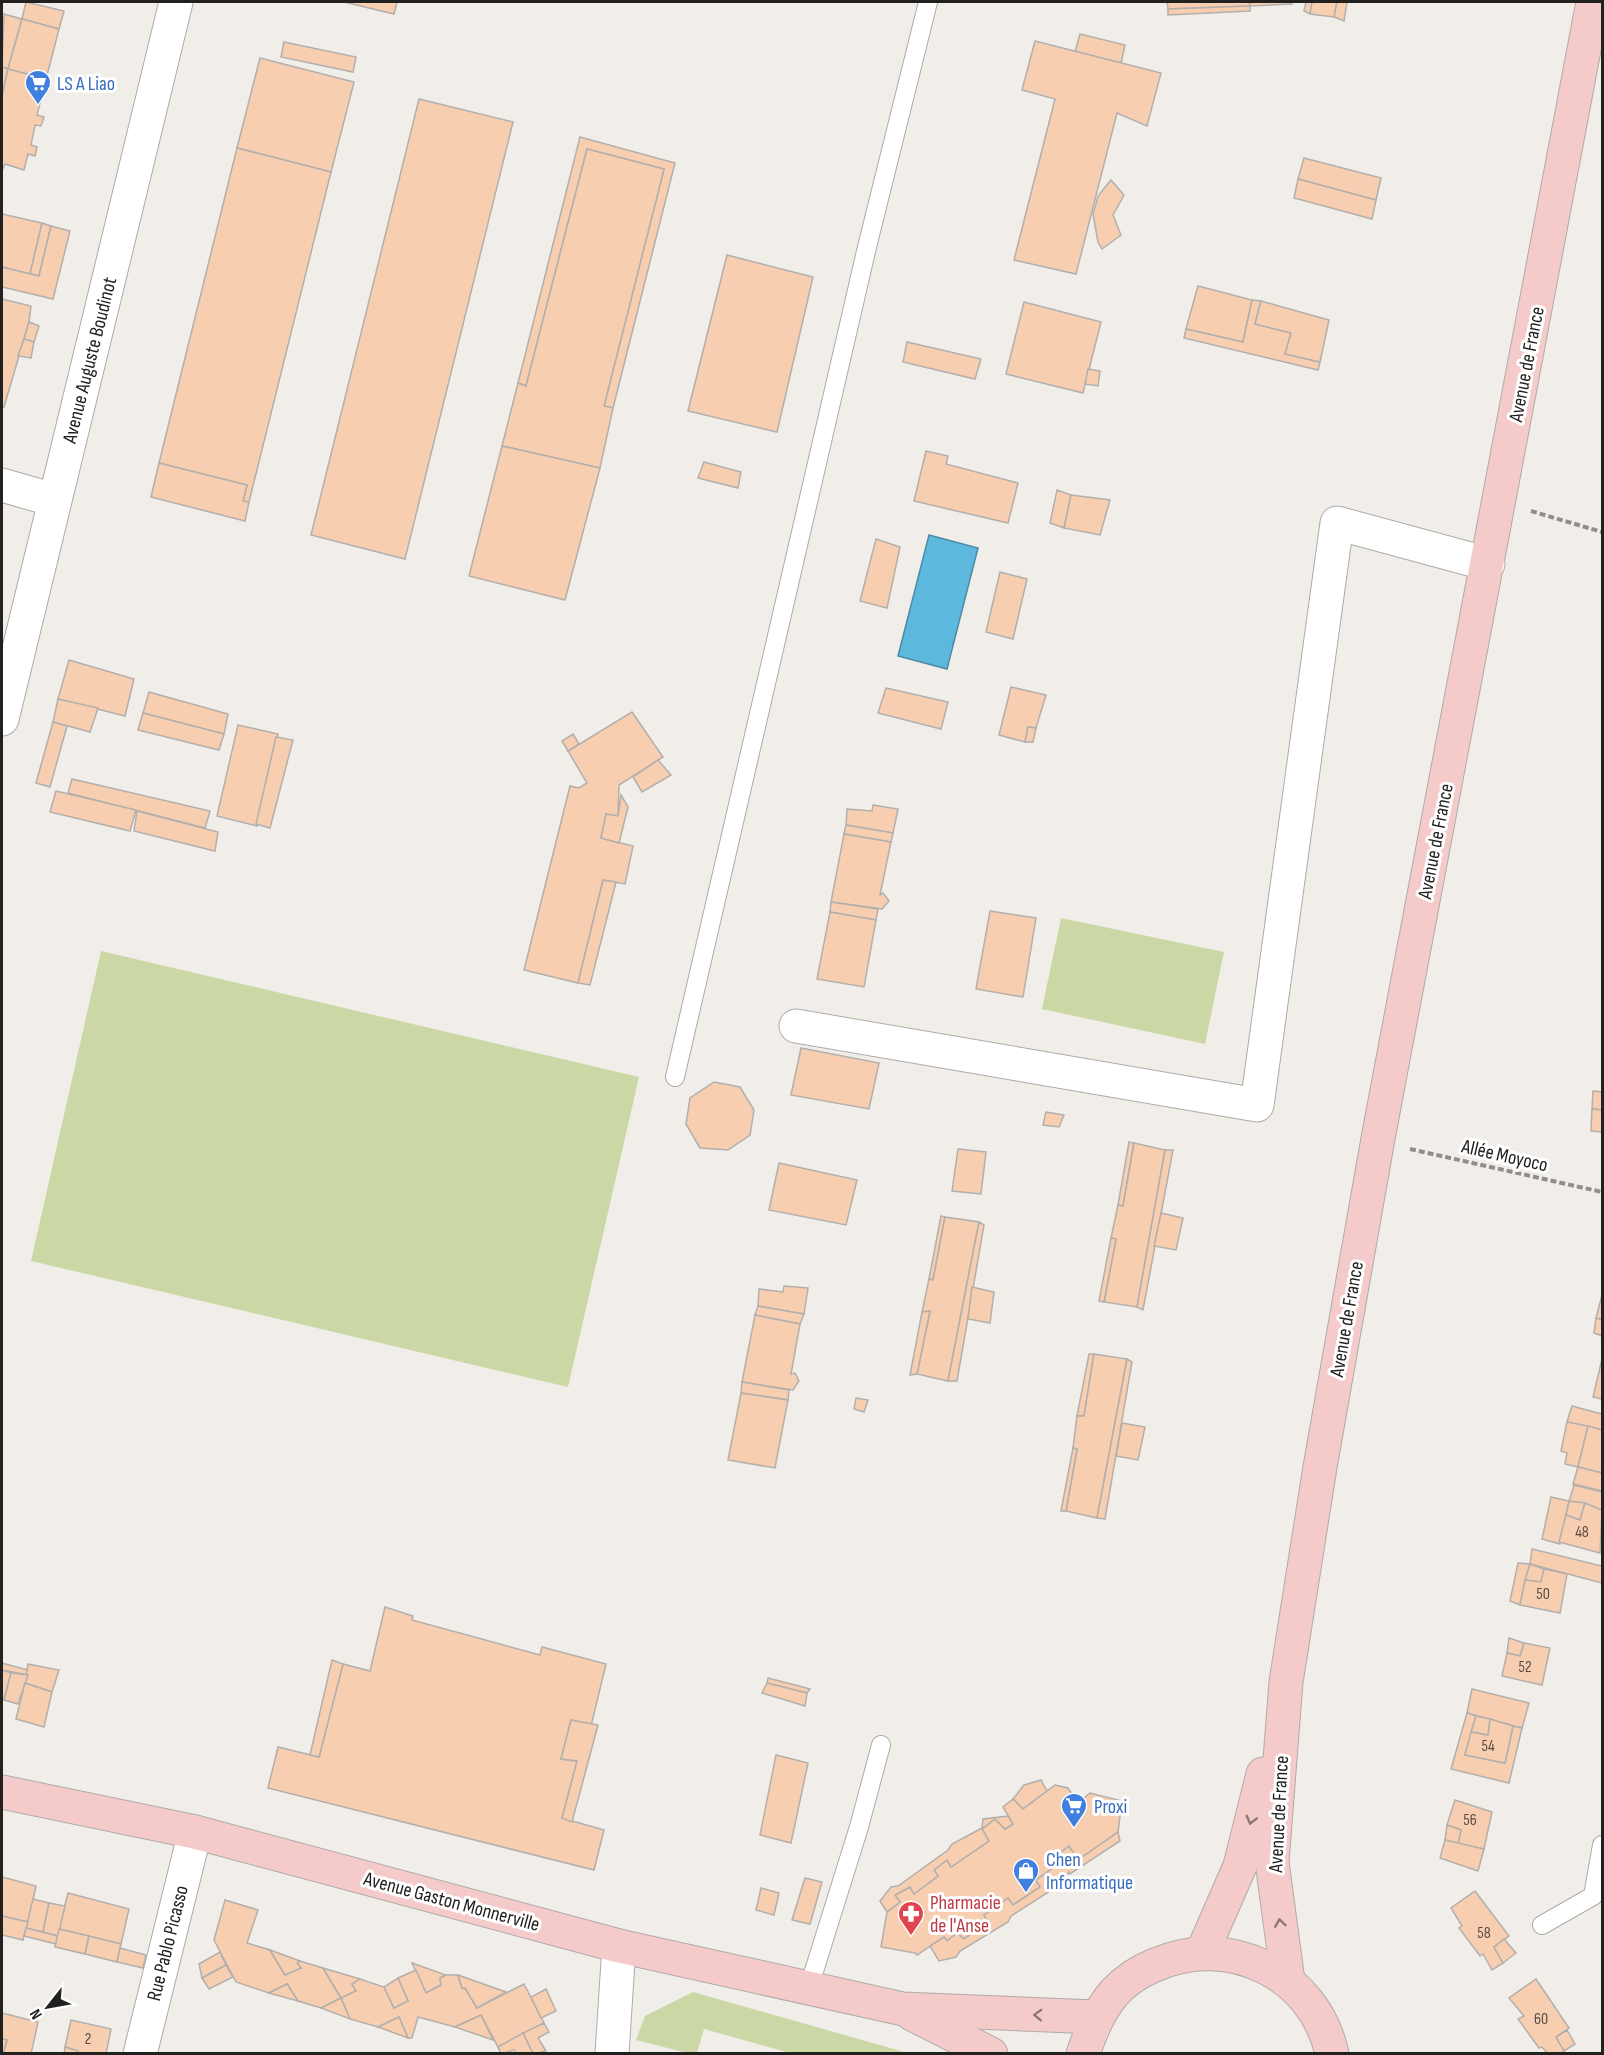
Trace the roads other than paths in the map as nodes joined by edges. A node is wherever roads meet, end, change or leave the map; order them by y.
1 (176, 2) edge
2 (928, 2) edge
3 (1593, 2) edge
4 (2, 485) edge
5 (54, 500) junction
6 (1488, 564) junction
7 (2, 719) edge
8 (796, 1026) dead end
9 (675, 1077) dead end
10 (1286, 1682) junction
11 (881, 1745) dead end
12 (2, 1792) edge
13 (195, 1832) junction
14 (1602, 1845) edge
15 (1542, 1925) dead end
16 (619, 1946) junction
17 (1202, 1953) junction
18 (1288, 1981) junction
19 (809, 1987) junction
20 (903, 2009) junction
21 (1096, 2017) junction
22 (140, 2054) edge
23 (612, 2054) edge
24 (991, 2054) edge
25 (1083, 2054) edge
26 (1332, 2054) edge

1 - 5 street, Avenue Auguste Boudinot
2 - 9 lane
3 - 6 main road, Avenue de France
4 - 5 street
5 - 7 street, Avenue Auguste Boudinot
6 - 8 street
6 - 10 main road, Avenue de France
10 -> 17 main road, Avenue de France
18 -> 10 main road, Avenue de France
11 - 19 lane
12 - 13 main road, Avenue Gaston Monnerville
13 - 16 main road, Avenue Gaston Monnerville
13 - 22 street, Rue Pablo Picasso
14 - 15 lane
16 - 19 main road, Avenue Gaston Monnerville
16 - 23 street
17 - 18 main road
17 - 21 main road
18 - 26 main road
19 - 20 main road, Avenue Gaston Monnerville
21 -> 20 main road, Avenue Gaston Monnerville
20 - 24 main road, Avenue Gaston Monnerville
21 - 25 main road

